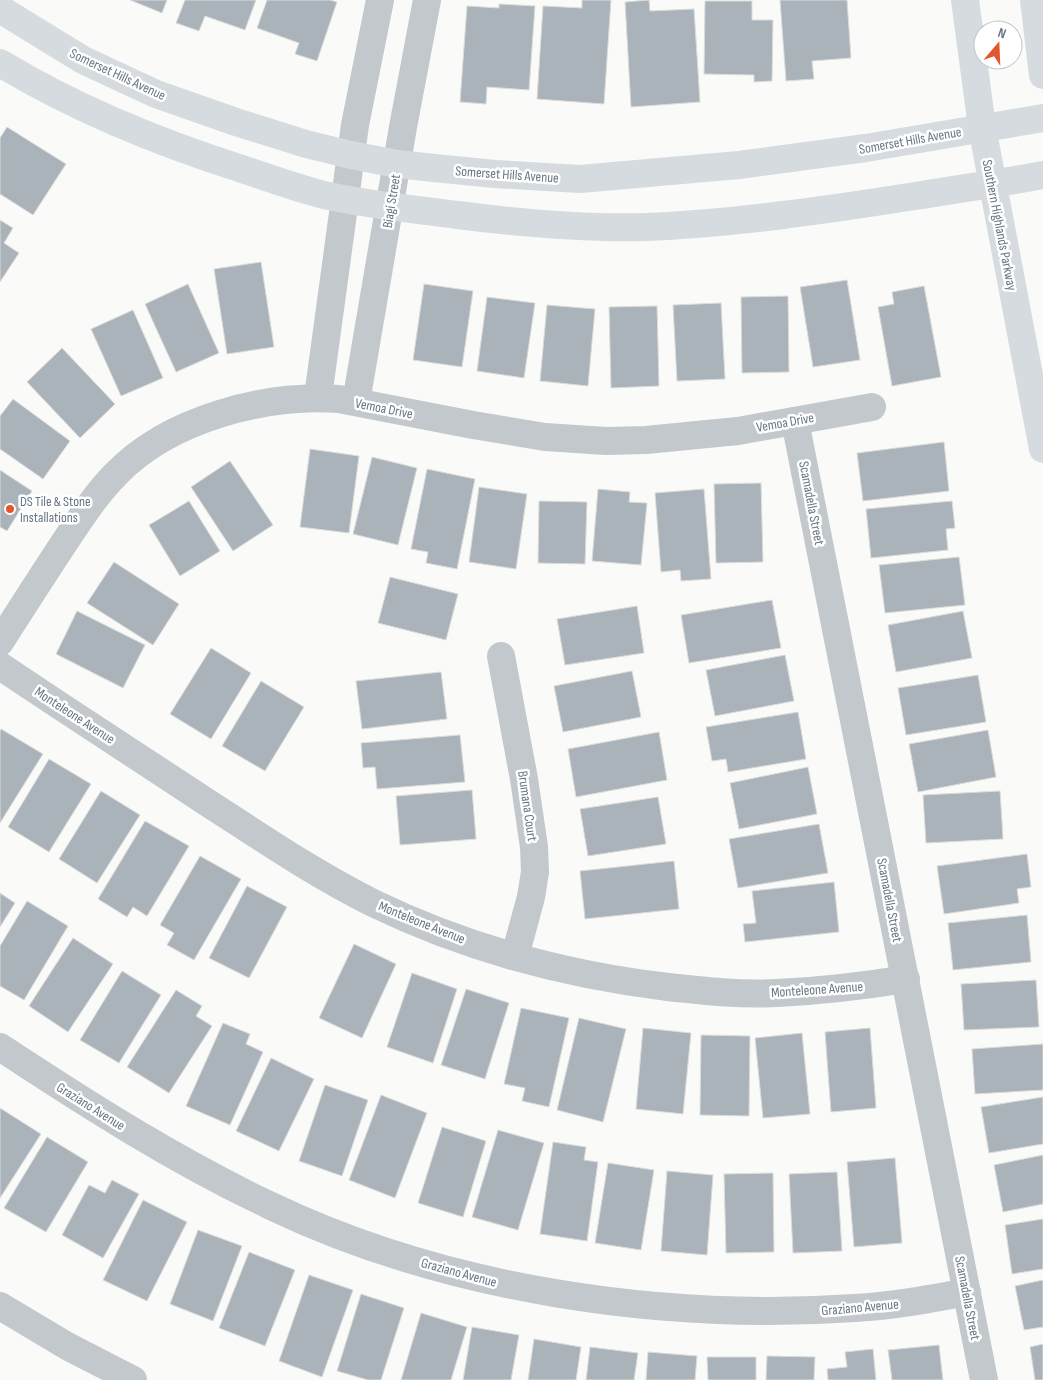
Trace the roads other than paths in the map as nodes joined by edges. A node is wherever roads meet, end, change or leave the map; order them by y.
1 (380, 0) edge
2 (427, 0) edge
3 (965, 0) edge
4 (1034, 0) edge
5 (0, 9) edge
6 (0, 63) edge
7 (1043, 75) edge
8 (1043, 118) edge
9 (982, 127) junction
10 (351, 155) junction
11 (396, 164) junction
12 (1043, 175) edge
13 (992, 184) junction
14 (344, 199) junction
15 (390, 206) junction
16 (318, 397) junction
17 (356, 402) junction
18 (872, 407) dead end
19 (795, 421) junction
20 (1043, 449) edge
21 (0, 642) edge
22 (501, 656) dead end
23 (0, 666) edge
24 (515, 956) junction
25 (906, 979) junction
26 (0, 1047) edge
27 (968, 1292) junction
28 (0, 1306) edge
29 (133, 1380) edge
30 (984, 1380) edge

1 - 10 street
2 - 11 street, Biagi Street
3 - 9 main road, Southern Highlands Parkway
4 - 7 main road
5 - 10 main road, Somerset Hills Avenue
6 - 14 main road
8 - 9 main road, Somerset Hills Avenue
9 - 11 main road, Somerset Hills Avenue
9 - 13 main road, Southern Highlands Parkway
10 - 11 main road, Somerset Hills Avenue
10 - 14 street
11 - 15 street, Biagi Street
12 - 13 main road
13 - 15 main road
13 - 20 main road, Southern Highlands Parkway
14 - 15 main road
14 - 16 street
15 - 17 street, Biagi Street
16 - 17 street, Vemoa Drive
16 - 21 street, Vemoa Drive
17 - 19 street, Vemoa Drive
18 - 19 street, Vemoa Drive
19 - 25 street, Scamadella Street
22 - 24 street, Brumana Court
23 - 24 street, Monteleone Avenue
24 - 25 street, Monteleone Avenue
25 - 27 street, Scamadella Street
26 - 27 street, Graziano Avenue
27 - 30 street, Scamadella Street
28 - 29 street

